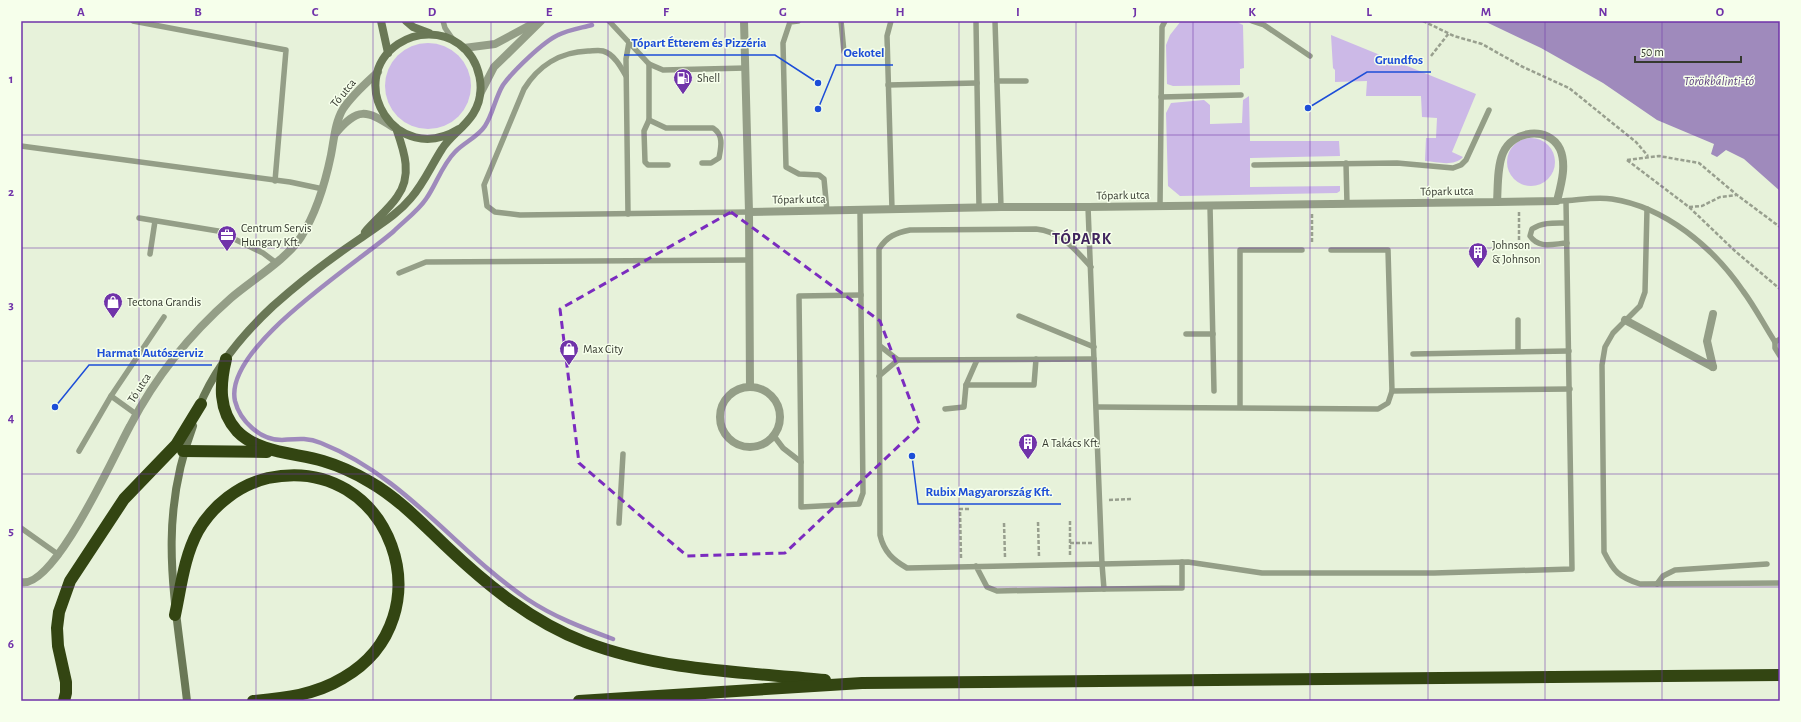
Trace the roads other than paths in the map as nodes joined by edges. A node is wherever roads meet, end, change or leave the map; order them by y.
1 (133, 21) edge
2 (381, 21) edge
3 (406, 21) edge
4 (443, 21) edge
5 (539, 21) edge
6 (609, 21) edge
7 (744, 21) edge
8 (798, 21) edge
9 (841, 21) edge
10 (891, 21) edge
11 (976, 21) edge
12 (994, 21) edge
13 (1165, 21) edge
14 (1252, 21) edge
15 (433, 34) junction
16 (454, 41) junction
17 (629, 42) junction
18 (464, 48) junction
19 (844, 52) dead end
20 (388, 53) junction
21 (1310, 56) dead end
22 (649, 64) junction
23 (746, 68) junction
24 (378, 72) junction
25 (626, 76) junction
26 (997, 81) junction
27 (1026, 81) dead end
28 (977, 83) junction
29 (888, 85) junction
30 (480, 95) junction
31 (1241, 95) dead end
32 (1161, 97) junction
33 (1488, 110) dead end
34 (649, 120) junction
35 (396, 128) junction
36 (459, 129) junction
37 (335, 133) junction
38 (21, 146) edge
39 (1346, 163) junction
40 (702, 164) dead end
41 (668, 165) dead end
42 (1254, 165) dead end
43 (275, 181) junction
44 (323, 189) junction
45 (1562, 201) junction
46 (1497, 202) junction
47 (1347, 204) junction
48 (1160, 206) junction
49 (1210, 206) junction
50 (979, 207) junction
51 (1001, 207) junction
52 (1088, 207) junction
53 (892, 209) junction
54 (1647, 209) junction
55 (860, 210) junction
56 (827, 211) junction
57 (749, 212) junction
58 (628, 214) junction
59 (139, 218) dead end
60 (155, 220) junction
61 (1566, 223) junction
62 (360, 238) junction
63 (1567, 243) junction
64 (1302, 250) dead end
65 (1331, 250) dead end
66 (150, 254) dead end
67 (750, 260) junction
68 (276, 262) junction
69 (1091, 267) junction
70 (399, 273) dead end
71 (862, 295) junction
72 (1713, 314) dead end
73 (1019, 316) dead end
74 (164, 317) dead end
75 (1518, 320) dead end
76 (1625, 320) junction
77 (1186, 334) dead end
78 (1213, 334) junction
79 (1778, 341) edge
80 (880, 346) junction
81 (1094, 346) junction
82 (1518, 351) junction
83 (1569, 351) junction
84 (1413, 354) dead end
85 (1780, 356) edge
86 (226, 358) junction
87 (1036, 359) junction
88 (1094, 359) junction
89 (898, 360) junction
90 (976, 360) junction
91 (879, 376) junction
92 (966, 385) junction
93 (750, 387) junction
94 (1570, 388) junction
95 (1214, 391) dead end
96 (1392, 391) junction
97 (111, 396) junction
98 (201, 404) junction
99 (1097, 407) junction
100 (1240, 407) junction
101 (945, 409) dead end
102 (136, 414) junction
103 (774, 436) junction
104 (79, 451) dead end
105 (183, 451) junction
106 (282, 452) junction
107 (623, 454) dead end
108 (801, 462) junction
109 (619, 523) dead end
110 (21, 528) edge
111 (59, 556) junction
112 (1182, 562) junction
113 (1102, 564) junction
114 (1767, 564) dead end
115 (976, 566) junction
116 (21, 582) edge
117 (1657, 584) junction
118 (1780, 584) edge
119 (1104, 589) junction
120 (175, 615) junction
121 (1780, 675) edge
122 (862, 683) junction
123 (64, 701) edge
124 (187, 701) edge
125 (254, 701) edge
126 (579, 701) edge

1 - 43 lane
2 - 20 main road
3 - 15 main road
4 - 16 lane
5 - 18 street
5 - 30 street
6 - 17 lane
7 - 23 street
8 - 56 lane
9 - 19 lane
10 - 29 lane
11 - 28 lane
12 - 26 lane
13 - 32 lane
14 - 21 lane
15 - 16 main road
15 - 20 main road
16 - 18 main road
17 - 22 lane
17 - 25 lane
18 - 30 main road
20 - 24 main road
22 - 23 lane
22 - 34 lane
23 - 57 street
24 - 35 main road
24 - 37 street, Tó utca
25 - 58 lane
25 - 58 lane
26 - 27 lane
26 - 51 lane
28 - 29 lane
28 - 50 lane
29 - 53 lane
30 - 36 main road
31 - 32 lane
32 - 48 lane
33 - 39 lane
34 - 40 lane
34 - 41 lane
35 - 36 main road
35 - 37 street, Tó utca
35 - 62 main road
36 - 62 main road
37 - 44 street, Tó utca
38 - 43 lane
39 - 42 lane
39 - 47 lane
43 - 44 lane
44 - 68 street, Tó utca
45 - 46 street, Tópark utca
45 - 46 street
45 - 54 lane
45 - 61 lane
46 - 47 street, Tópark utca
47 - 49 street, Tópark utca
48 - 49 street, Tópark utca
48 - 52 street, Tópark utca
49 - 78 lane
50 - 51 street, Tópark utca
50 - 53 street, Tópark utca
51 - 52 street, Tópark utca
52 - 69 lane
53 - 55 street, Tópark utca
54 - 76 lane
54 - 79 lane
55 - 56 street, Tópark utca
55 - 71 lane
56 - 57 street, Tópark utca
57 - 58 lane
57 - 67 street
59 - 60 lane
60 - 66 lane
60 - 68 lane
61 - 63 lane
61 - 63 lane
62 - 86 main road
63 - 83 lane
64 - 100 lane
65 - 96 lane
67 - 70 lane
67 - 93 street
68 - 102 street, Tó utca
69 - 80 lane
69 - 81 lane
71 - 108 lane
71 - 108 lane
72 - 76 street
73 - 81 lane
74 - 97 lane
75 - 82 lane
76 - 117 lane
77 - 78 lane
78 - 95 lane
79 - 85 lane
80 - 89 lane
80 - 91 lane
81 - 88 lane
82 - 83 lane
82 - 84 lane
83 - 94 lane
86 - 98 main road
86 - 106 highway
87 - 88 lane
87 - 90 lane
87 - 92 lane
88 - 99 lane
89 - 90 lane
89 - 91 lane
90 - 92 lane
91 - 115 lane
92 - 101 lane
93 - 103 street
93 - 103 street
94 - 96 lane
94 - 112 lane
96 - 100 lane
97 - 102 lane
97 - 104 lane
98 - 105 main road
98 - 123 highway
99 - 100 lane
99 - 113 lane
102 - 111 street, Tó utca
103 - 108 lane
105 - 106 highway
105 - 120 main road
106 - 122 highway
107 - 109 lane
110 - 111 lane
111 - 116 street, Tó utca
112 - 113 lane
112 - 119 lane
113 - 115 lane
113 - 119 lane
114 - 117 lane
115 - 119 lane
117 - 118 lane
120 - 124 main road
120 - 125 highway
121 - 122 highway
122 - 126 highway

